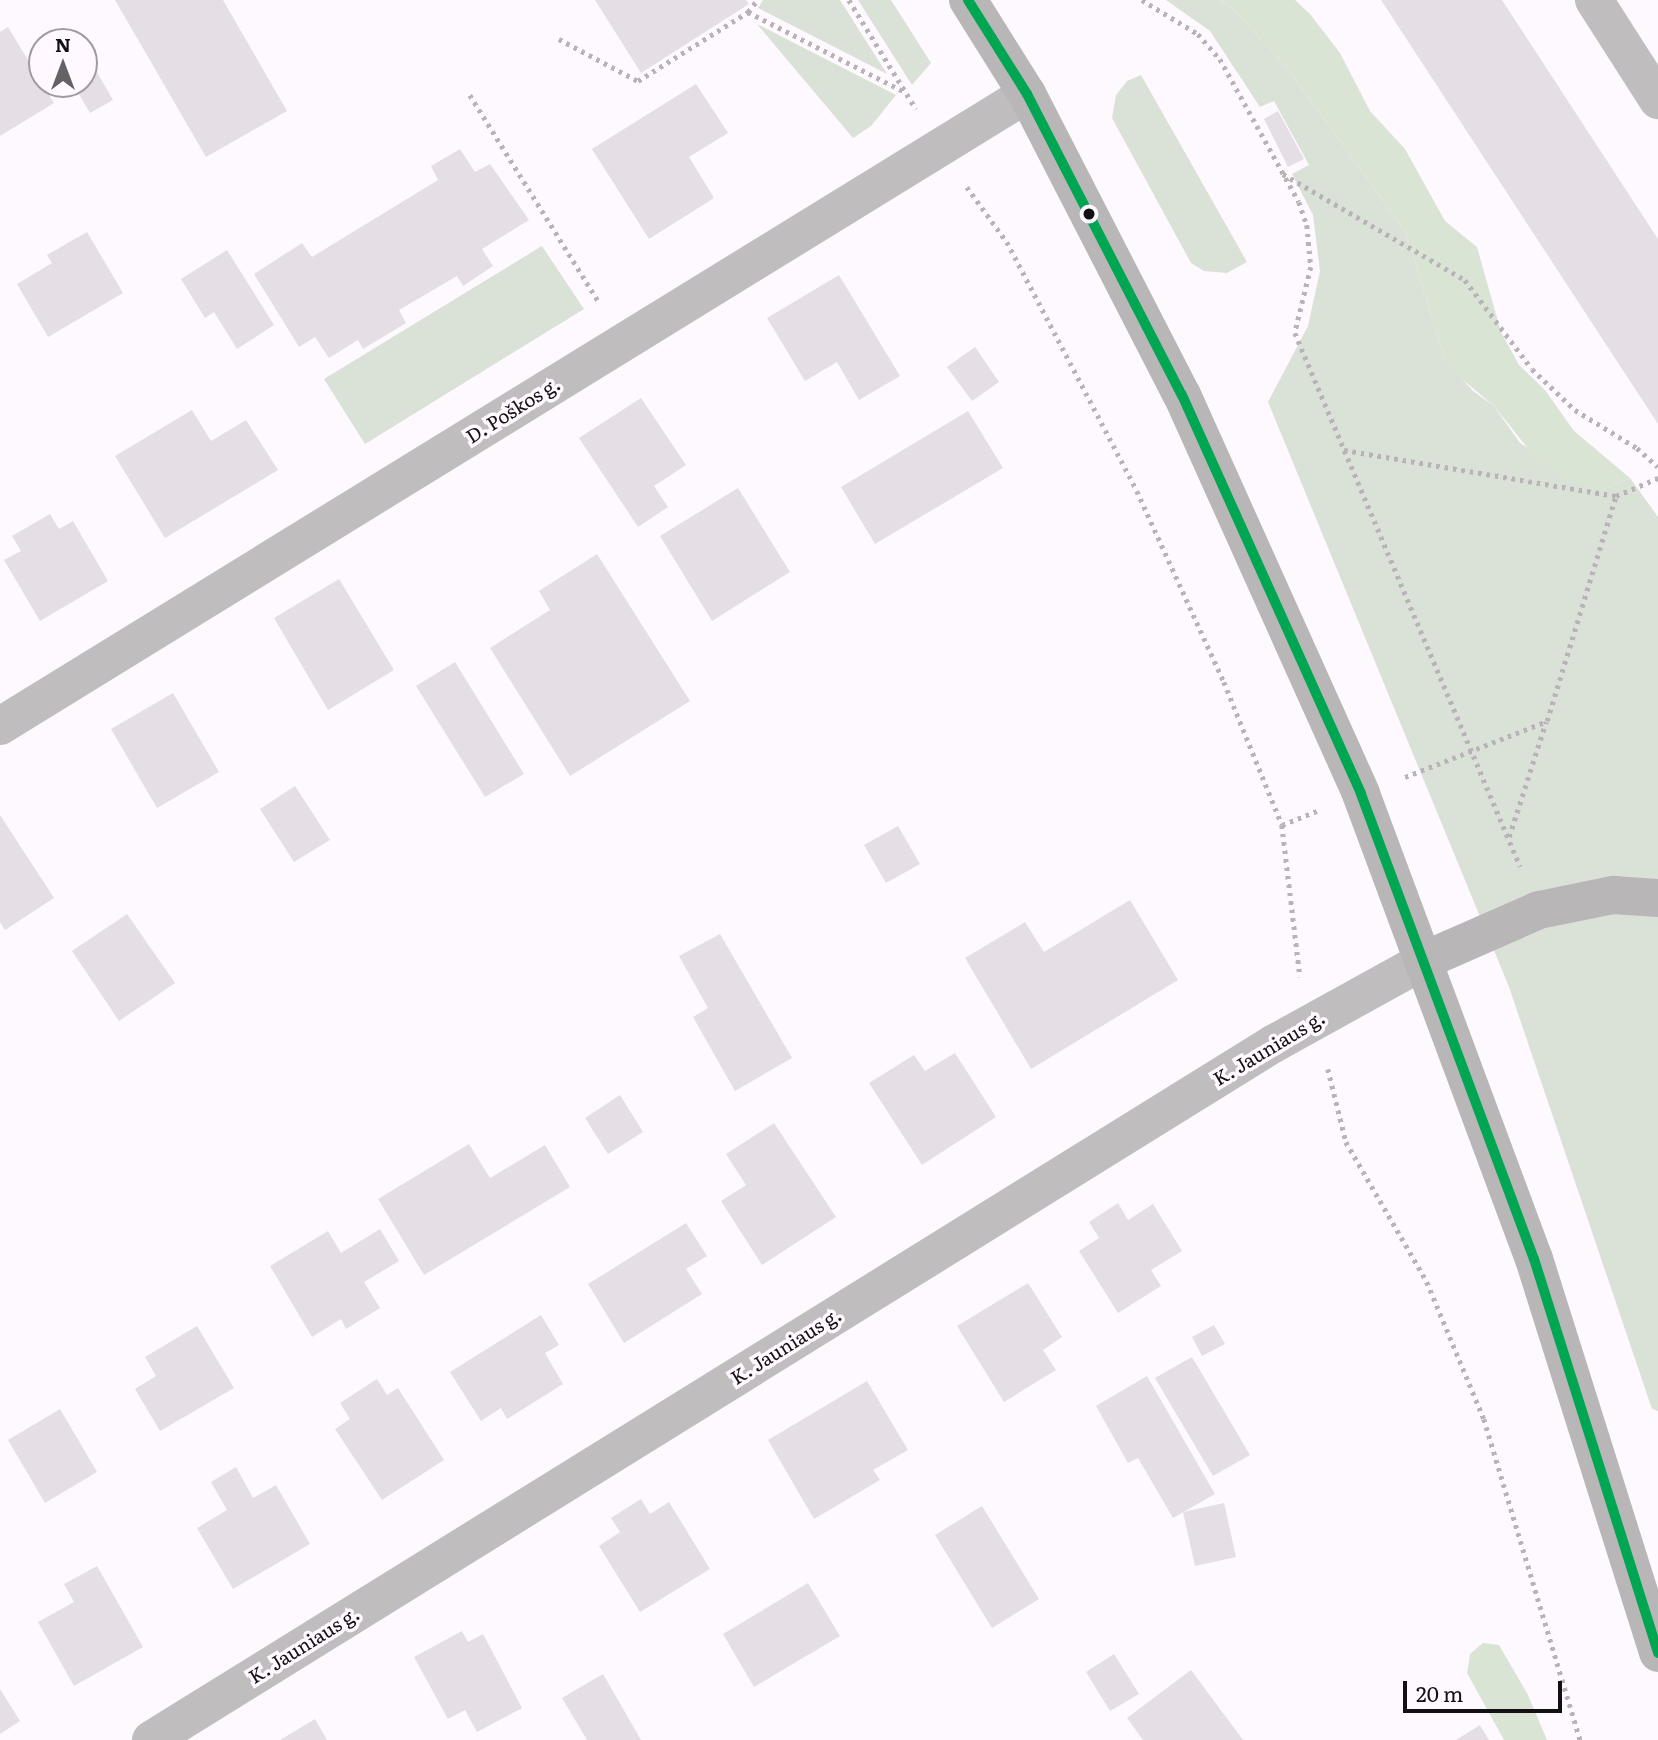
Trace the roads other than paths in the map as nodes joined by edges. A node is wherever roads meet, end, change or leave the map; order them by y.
1 (968, 0) edge
2 (1594, 0) edge
3 (1027, 94) junction
4 (1658, 100) edge
5 (0, 726) edge
6 (1658, 898) edge
7 (1425, 960) junction
8 (1658, 1653) edge
9 (151, 1740) edge

1 - 3 main road
2 - 4 street
3 - 5 street, D. Poškos g.
3 - 7 main road
6 - 7 main road
7 - 8 main road
7 - 9 street, K. Jauniaus g.

